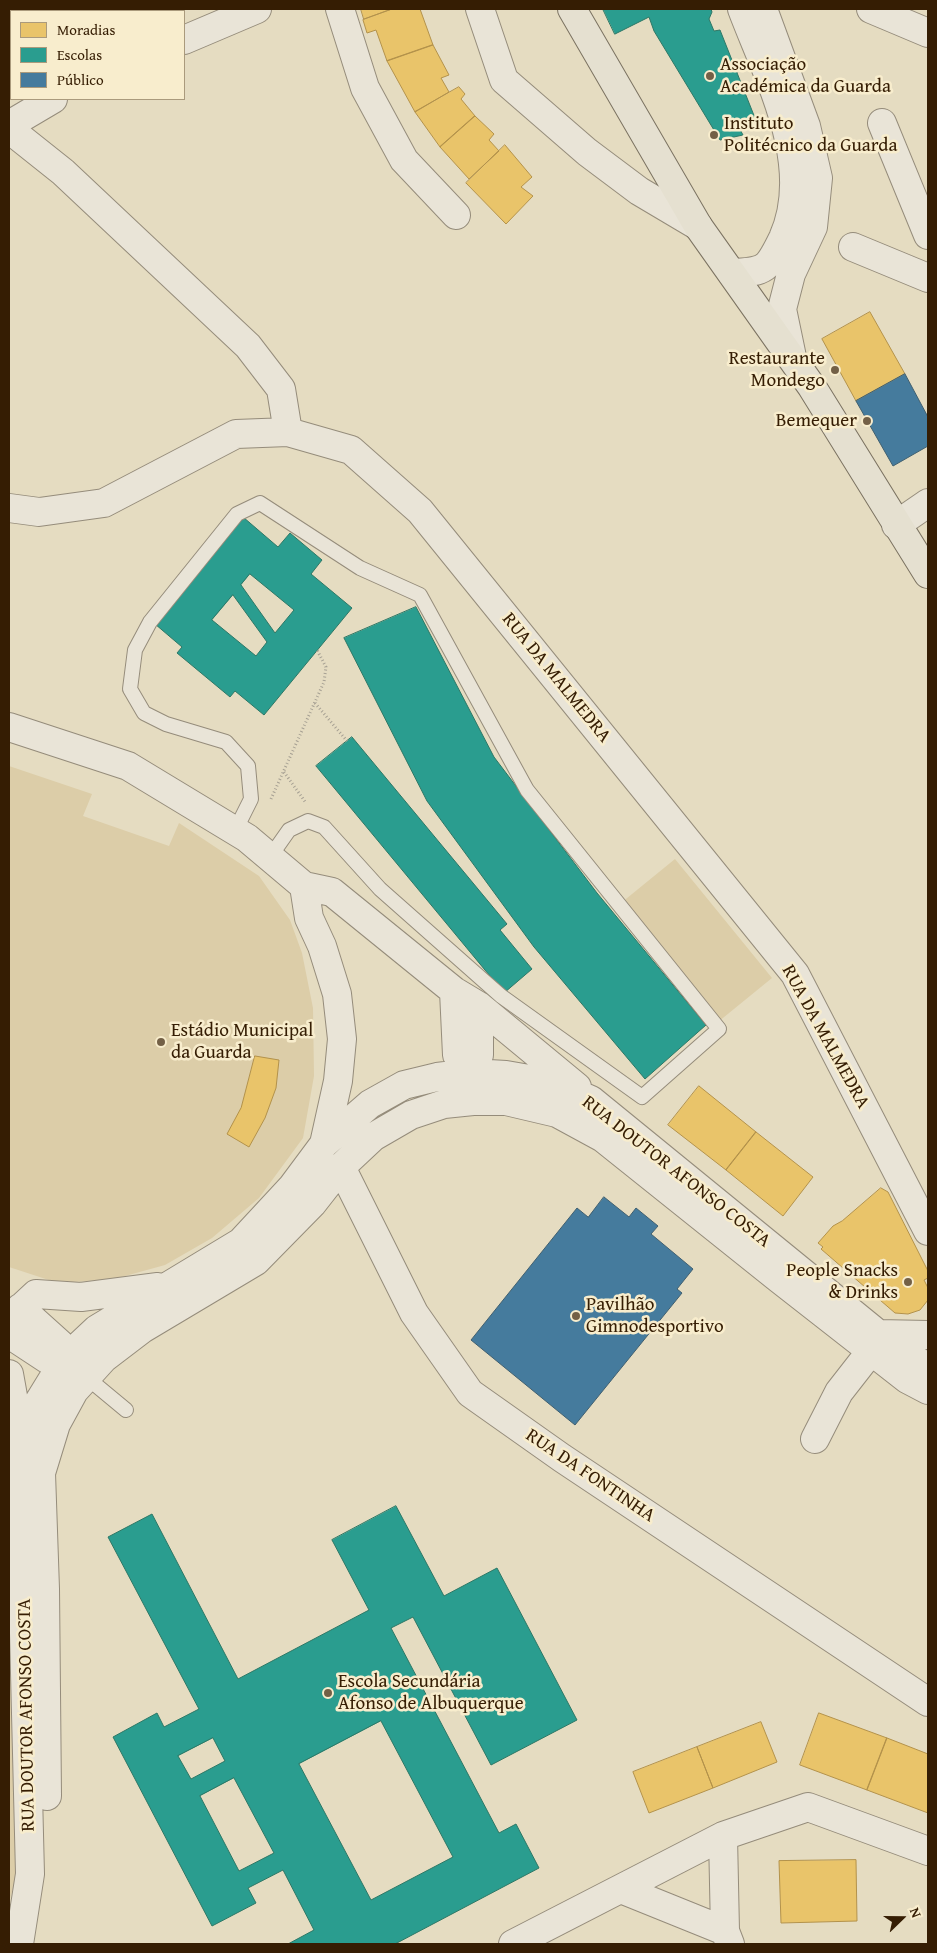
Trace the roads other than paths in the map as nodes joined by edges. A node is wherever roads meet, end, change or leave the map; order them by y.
1 (258, 9) edge
2 (340, 9) edge
3 (480, 9) edge
4 (572, 9) edge
5 (742, 9) edge
6 (763, 9) edge
7 (871, 9) edge
8 (928, 33) edge
9 (185, 40) edge
10 (51, 100) edge
11 (882, 123) dead end
12 (9, 125) edge
13 (9, 129) edge
14 (797, 130) junction
15 (456, 215) dead end
16 (698, 226) junction
17 (928, 235) edge
18 (854, 247) dead end
19 (745, 273) junction
20 (928, 278) edge
21 (770, 310) junction
22 (288, 432) junction
23 (928, 503) edge
24 (9, 508) edge
25 (896, 525) junction
26 (928, 574) edge
27 (9, 727) edge
28 (235, 831) junction
29 (270, 857) junction
30 (304, 886) junction
31 (454, 991) junction
32 (479, 1006) junction
33 (471, 1073) junction
34 (591, 1100) junction
35 (473, 1101) junction
36 (324, 1144) junction
37 (341, 1167) junction
38 (928, 1231) edge
39 (164, 1286) junction
40 (14, 1313) edge
41 (9, 1334) edge
42 (928, 1335) edge
43 (875, 1343) junction
44 (75, 1367) junction
45 (928, 1368) edge
46 (9, 1374) edge
47 (928, 1390) edge
48 (126, 1410) dead end
49 (815, 1439) dead end
50 (22, 1446) junction
51 (928, 1702) edge
52 (723, 1836) junction
53 (928, 1851) edge
54 (621, 1889) junction
55 (728, 1938) edge
56 (19, 1944) edge
57 (36, 1944) edge
58 (513, 1944) edge

1 - 9 street
2 - 15 street
3 - 16 street
4 - 16 main road
5 - 14 street
6 - 14 street
7 - 8 street
10 - 12 street
11 - 17 street
13 - 22 street
14 - 19 street
14 - 21 street
16 - 19 main road
18 - 20 street
19 - 21 main road
21 - 25 main road
22 - 24 street, RUA DA MALMEDRA
22 - 38 street, RUA DA MALMEDRA
23 - 25 street
25 - 26 main road
27 - 28 street
28 - 29 street
28 - 29 lane
29 - 30 street
30 - 31 street
30 - 36 street
31 - 32 street
31 - 33 street
32 - 33 street
32 - 34 street
33 - 34 street, RUA DOUTOR AFONSO COSTA
33 - 35 street
33 - 36 street, RUA DOUTOR AFONSO COSTA
34 - 43 street, RUA DOUTOR AFONSO COSTA
35 - 37 street, RUA DOUTOR AFONSO COSTA
35 - 43 street, RUA DOUTOR AFONSO COSTA
36 - 39 street, RUA DOUTOR AFONSO COSTA
37 - 44 street, RUA DOUTOR AFONSO COSTA
37 - 51 street, RUA DA FONTINHA
39 - 40 street
39 - 44 street, RUA DOUTOR AFONSO COSTA
40 - 44 street
41 - 44 street
42 - 43 street
43 - 45 street, RUA DOUTOR AFONSO COSTA
43 - 47 street, RUA DOUTOR AFONSO COSTA
43 - 49 street
44 - 48 lane
44 - 50 street, RUA DOUTOR AFONSO COSTA
44 - 57 street, RUA DOUTOR AFONSO COSTA
46 - 50 street
50 - 56 street, RUA DOUTOR AFONSO COSTA
52 - 53 street
52 - 54 street
52 - 55 street
54 - 55 street
54 - 58 street

